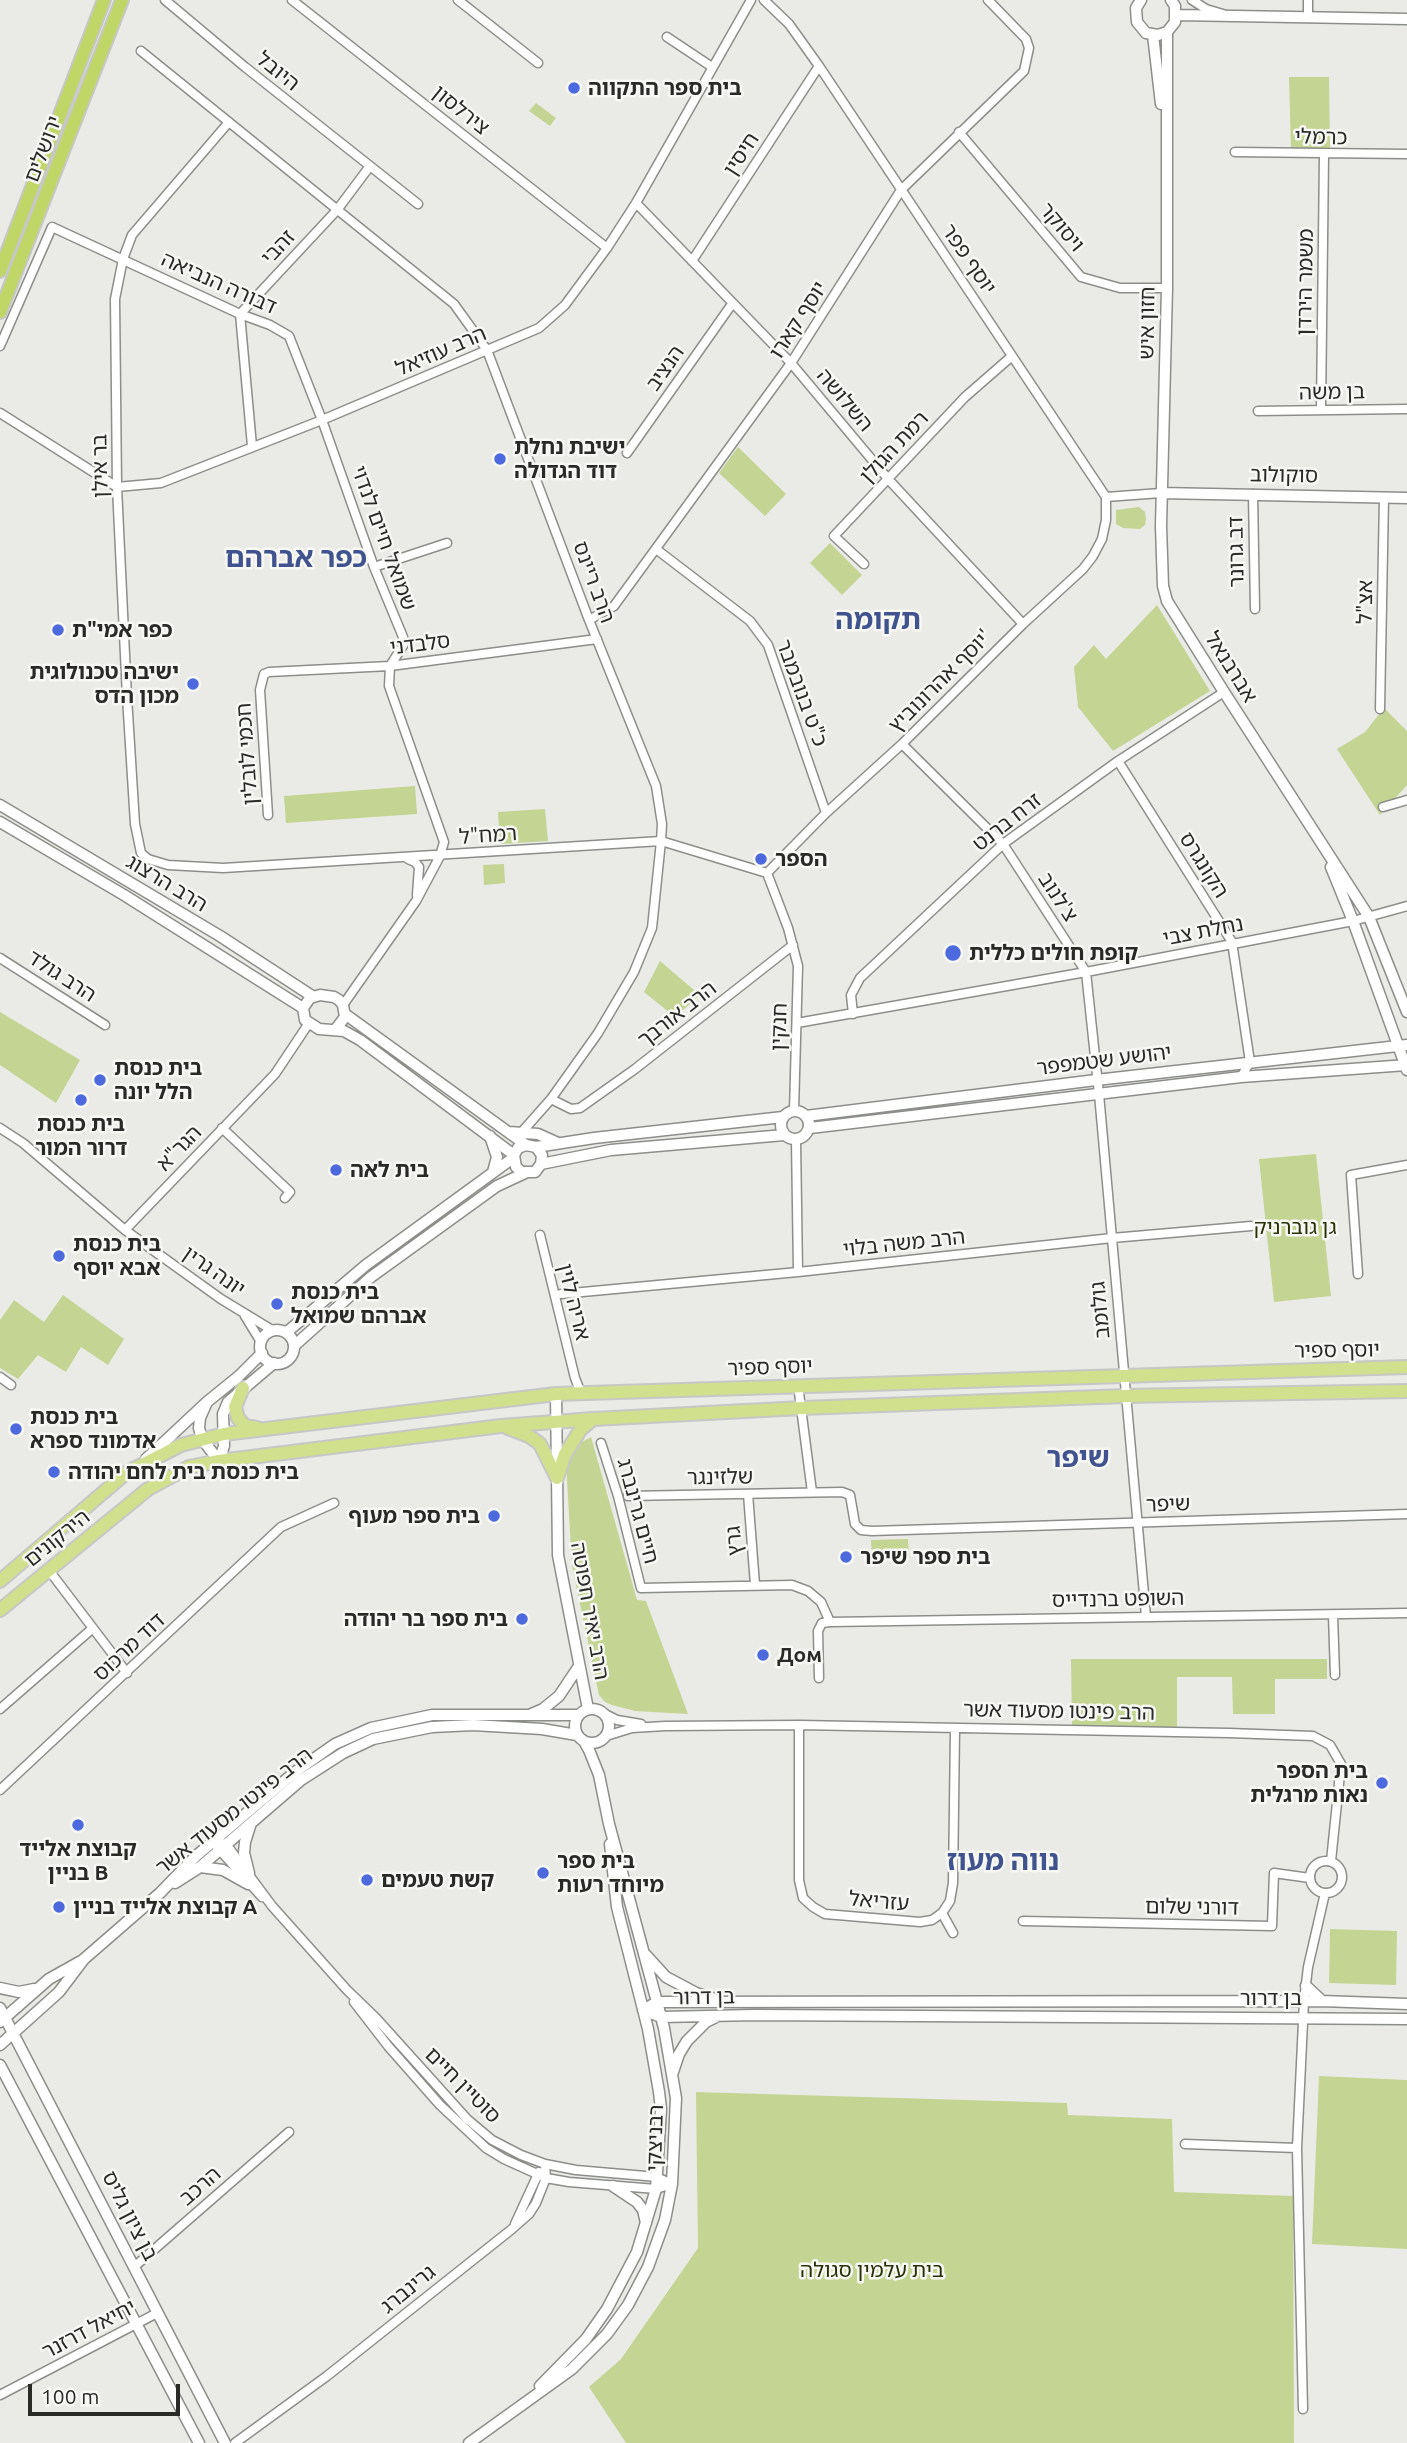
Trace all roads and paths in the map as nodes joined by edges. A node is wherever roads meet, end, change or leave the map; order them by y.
1 (104, 0) edge
2 (122, 0) edge
3 (165, 0) edge
4 (292, 0) edge
5 (458, 0) edge
6 (751, 0) edge
7 (764, 0) edge
8 (988, 0) edge
9 (1140, 0) edge
10 (1171, 0) edge
11 (1192, 0) edge
12 (1308, 0) edge
13 (1177, 15) junction
14 (1308, 16) junction
15 (1233, 17) junction
16 (1407, 19) edge
17 (1167, 32) junction
18 (1153, 35) junction
19 (667, 37) dead end
20 (141, 51) dead end
21 (538, 63) dead end
22 (712, 66) junction
23 (819, 66) junction
24 (229, 122) junction
25 (959, 132) junction
26 (1167, 152) junction
27 (1235, 152) dead end
28 (1324, 155) junction
29 (1407, 155) edge
30 (370, 166) junction
31 (36, 178) junction
32 (901, 190) junction
33 (636, 203) junction
34 (418, 204) dead end
35 (337, 210) junction
36 (607, 248) junction
37 (0, 258) edge
38 (123, 259) junction
39 (692, 261) junction
40 (0, 271) edge
41 (1167, 288) junction
42 (732, 304) junction
43 (0, 312) edge
44 (240, 314) junction
45 (0, 346) edge
46 (488, 350) junction
47 (1012, 356) junction
48 (791, 363) junction
49 (1321, 409) junction
50 (1407, 409) edge
51 (1258, 411) dead end
52 (0, 413) edge
53 (322, 420) junction
54 (252, 446) junction
55 (627, 453) dead end
56 (889, 480) junction
57 (117, 487) junction
58 (1161, 493) junction
59 (1253, 494) junction
60 (1106, 497) junction
61 (1384, 497) junction
62 (1407, 498) edge
63 (446, 543) dead end
64 (656, 549) junction
65 (864, 564) dead end
66 (374, 567) junction
67 (1255, 609) dead end
68 (589, 620) junction
69 (1023, 624) junction
70 (597, 639) junction
71 (390, 666) junction
72 (260, 690) joint
73 (1224, 692) junction
74 (1380, 709) dead end
75 (902, 744) junction
76 (1118, 761) junction
77 (1407, 800) edge
78 (0, 805) edge
79 (1383, 807) dead end
80 (826, 813) junction
81 (268, 815) dead end
82 (0, 822) edge
83 (661, 841) junction
84 (1003, 844) junction
85 (1321, 844) junction
86 (138, 846) joint
87 (440, 856) junction
88 (405, 859) junction
89 (767, 873) junction
90 (416, 901) junction
91 (1407, 906) edge
92 (1369, 917) junction
93 (1353, 921) junction
94 (1232, 942) junction
95 (793, 945) junction
96 (0, 958) edge
97 (1086, 972) junction
98 (312, 996) junction
99 (303, 1008) junction
100 (344, 1009) junction
101 (1407, 1012) edge
102 (853, 1014) junction
103 (309, 1023) junction
104 (797, 1023) junction
105 (104, 1025) dead end
106 (335, 1030) junction
107 (1403, 1046) edge
108 (1250, 1062) junction
109 (1406, 1067) edge
110 (1241, 1077) junction
111 (1097, 1080) junction
112 (1099, 1094) junction
113 (551, 1098) junction
114 (793, 1111) junction
115 (806, 1116) junction
116 (783, 1117) junction
117 (0, 1128) edge
118 (222, 1128) junction
119 (810, 1128) junction
120 (507, 1132) junction
121 (521, 1133) junction
122 (784, 1135) junction
123 (490, 1136) junction
124 (796, 1140) junction
125 (558, 1143) junction
126 (531, 1146) junction
127 (514, 1157) junction
128 (541, 1164) junction
129 (1407, 1165) edge
130 (525, 1173) junction
131 (492, 1174) junction
132 (285, 1198) dead end
133 (1251, 1226) dead end
134 (125, 1230) junction
135 (540, 1235) dead end
136 (1112, 1238) junction
137 (798, 1272) junction
138 (1358, 1274) dead end
139 (561, 1293) dead end
140 (243, 1314) junction
141 (272, 1330) junction
142 (287, 1332) junction
143 (294, 1346) junction
144 (261, 1348) junction
145 (274, 1363) junction
146 (1407, 1367) edge
147 (1123, 1375) junction
148 (0, 1377) edge
149 (575, 1378) junction
150 (10, 1385) dead end
151 (798, 1385) junction
152 (243, 1388) junction
153 (1407, 1391) edge
154 (581, 1393) junction
155 (555, 1394) junction
156 (1126, 1396) junction
157 (206, 1402) junction
158 (802, 1408) junction
159 (593, 1419) junction
160 (556, 1422) junction
161 (501, 1426) junction
162 (264, 1429) junction
163 (224, 1434) junction
164 (202, 1439) junction
165 (601, 1443) dead end
166 (219, 1461) junction
167 (142, 1463) junction
168 (557, 1478) junction
169 (812, 1492) junction
170 (748, 1494) junction
171 (628, 1496) dead end
172 (334, 1503) dead end
173 (1407, 1514) edge
174 (1138, 1522) junction
175 (930, 1529) joint
176 (48, 1569) junction
177 (0, 1581) edge
178 (755, 1585) junction
179 (0, 1610) edge
180 (1407, 1612) edge
181 (1333, 1615) junction
182 (1146, 1616) junction
183 (830, 1622) junction
184 (93, 1629) junction
185 (579, 1666) junction
186 (127, 1674) junction
187 (1335, 1675) dead end
188 (819, 1678) dead end
189 (0, 1709) edge
190 (589, 1709) junction
191 (605, 1714) junction
192 (578, 1715) junction
193 (525, 1716) junction
194 (665, 1726) junction
195 (799, 1726) junction
196 (955, 1729) junction
197 (580, 1738) junction
198 (604, 1738) junction
199 (599, 1775) junction
200 (0, 1790) edge
201 (252, 1822) junction
202 (609, 1824) junction
203 (215, 1840) junction
204 (222, 1848) junction
205 (1331, 1861) junction
206 (200, 1867) junction
207 (248, 1878) junction
208 (1310, 1878) junction
209 (160, 1893) junction
210 (1325, 1893) junction
211 (942, 1913) junction
212 (1023, 1921) dead end
213 (953, 1933) dead end
214 (644, 1953) junction
215 (84, 1959) junction
216 (41, 1986) junction
217 (1306, 1986) junction
218 (0, 1988) edge
219 (347, 1990) junction
220 (1305, 2001) junction
221 (1321, 2001) junction
222 (657, 2002) junction
223 (722, 2002) junction
224 (1407, 2004) edge
225 (643, 2010) junction
226 (2, 2016) edge
227 (718, 2016) junction
228 (661, 2017) junction
229 (1303, 2017) junction
230 (1407, 2019) edge
231 (14, 2034) junction
232 (0, 2045) edge
233 (1, 2068) edge
234 (672, 2076) junction
235 (289, 2132) dead end
236 (1185, 2144) dead end
237 (1297, 2148) junction
238 (545, 2164) junction
239 (536, 2175) junction
240 (657, 2177) junction
241 (547, 2178) junction
242 (672, 2184) junction
243 (613, 2186) junction
244 (656, 2189) junction
245 (512, 2229) junction
246 (646, 2229) junction
247 (134, 2267) junction
248 (157, 2313) junction
249 (135, 2323) junction
250 (0, 2395) edge
251 (520, 2406) junction
252 (1303, 2409) dead end
253 (199, 2443) edge
254 (225, 2443) edge
255 (236, 2443) edge
256 (469, 2443) edge

1 - 31 highway, ירושלים
2 - 43 highway, ירושלים
3 - 30 street, היובל
4 - 36 street, צירלסון
5 - 21 street
6 - 22 street, הרב עוזיאל
7 - 23 street, יוסף פפר
8 - 25 street, יוסף קארו
9 - 18 street
10 - 13 street
11 - 15 street
12 - 14 street
13 - 15 street
13 - 17 street
14 - 15 street
14 - 16 street
17 - 18 street
17 - 26 street, חזון איש
18 - 26 street, חזון איש
19 - 22 street
20 - 24 street, הרב ריינס
22 - 33 street, הרב עוזיאל
23 - 32 street, יוסף פפר
23 - 39 street, חיסין
24 - 35 street, הרב ריינס
24 - 38 street, בר אילן
25 - 32 street, יוסף קארו
25 - 41 street, ויסוקר
26 - 41 street, חזון איש
27 - 28 street, כרמלי
28 - 29 street, כרמלי
28 - 49 street, משמר הירדן
30 - 34 street, היובל
30 - 35 street, זהבי
31 - 37 highway
31 - 40 highway, ירושלים
32 - 47 street, יוסף פפר
32 - 48 street, יוסף קארו
33 - 36 street, הרב עוזיאל
33 - 39 street, השלושה
35 - 44 street, זהבי
35 - 46 street, הרב ריינס
36 - 46 street, הרב עוזיאל
38 - 44 street, דבורה הנביאה
38 - 45 street, דבורה הנביאה
38 - 57 street, בר אילן
39 - 42 street, השלושה
41 - 58 street, חזון איש
42 - 48 street, השלושה
42 - 55 street, הנציב
44 - 53 street, דבורה הנביאה
44 - 54 street
46 - 53 street, הרב עוזיאל
46 - 68 street, הרב ריינס
47 - 56 street, רמת הגולן
47 - 60 street, יוסף פפר
48 - 56 street, השלושה
48 - 64 street, יוסף קארו
49 - 50 street, בן משה
49 - 51 street, בן משה
52 - 57 street
53 - 54 street, הרב עוזיאל
53 - 66 street, שמואל חיים לנדוי
54 - 57 street, הרב עוזיאל
56 - 65 street, רמת הגולן
56 - 69 street, השלושה
57 - 86 street, בר אילן
58 - 59 street, סוקולוב
58 - 60 street
58 - 73 street, אברבנאל
59 - 61 street, סוקולוב
59 - 67 street, דב גרונר
60 - 69 street, יוסף אהרונוביץ'
61 - 62 street, סוקולוב
61 - 74 street, אצ"ל
63 - 66 street
64 - 68 street, יוסף קארו
64 - 80 street, כ"ט בנובמבר
66 - 71 street, שמואל חיים לנדוי
68 - 70 street, הרב ריינס
69 - 75 street, יוסף אהרונוביץ'
70 - 71 street, סלבדני
70 - 83 street, הרב ריינס
71 - 72 street, סלבדני
71 - 87 street, שמואל חיים לנדוי
72 - 81 street, חכמי לובלין
73 - 76 street, זרח ברנט
73 - 85 street, אברבנאל
75 - 80 street, יוסף אהרונוביץ'
75 - 84 street, צ'לנוב
76 - 84 street, זרח ברנט
76 - 94 street, הקונגרס
77 - 79 street
78 - 98 street, הרב הרצוג
80 - 89 street, יוסף אהרונוביץ'
82 - 99 street, הרב הרצוג
83 - 87 street, רמח"ל
83 - 89 street, רמח"ל
83 - 113 street, הרב ריינס
84 - 97 street, צ'לנוב
84 - 102 street, זרח ברנט
85 - 92 street, אברבנאל
85 - 93 street, אברבנאל
86 - 88 street, רמח"ל
87 - 88 street, רמח"ל
87 - 90 street
88 - 90 street
89 - 95 street
90 - 100 street
91 - 92 street, נחלת צבי
92 - 93 street, נחלת צבי
92 - 101 street, אברבנאל
93 - 94 street, נחלת צבי
93 - 107 street, אברבנאל
94 - 97 street, נחלת צבי
94 - 108 street, הקונגרס
95 - 104 street, חנקין
95 - 113 street, הרב אורבך
96 - 105 street, הרב גולד
97 - 102 street, נחלת צבי
97 - 111 street, צ'לנוב
98 - 99 street
98 - 100 street, הרב הרצוג
99 - 103 street
100 - 106 street
100 - 120 street, הרב הרצוג
102 - 104 street, נחלת צבי
103 - 106 street
103 - 118 street, הגר"א
104 - 114 street, חנקין
106 - 123 street
107 - 108 street, יהושע שטמפפר
107 - 109 street, אברבנאל
108 - 110 street
108 - 111 street, יהושע שטמפפר
109 - 110 street, יהושע שטמפפר
110 - 112 street, יהושע שטמפפר
111 - 112 street, צ'לנוב
111 - 115 street, יהושע שטמפפר
112 - 119 street, יהושע שטמפפר
112 - 136 street, גולומב
113 - 121 street, הרב ריינס
114 - 115 street
114 - 116 street
115 - 119 street
116 - 122 street
116 - 125 street
117 - 134 street, יונה גרין
118 - 132 street
118 - 134 street, הגר"א
119 - 124 street
120 - 121 street
120 - 126 street, הרב הרצוג
121 - 125 street
122 - 124 street
122 - 128 street
123 - 127 street
123 - 131 street
124 - 137 street
125 - 126 street
126 - 127 street
126 - 128 street
127 - 130 street
127 - 131 street
128 - 130 street
129 - 138 street
130 - 143 street
131 - 142 street
133 - 136 street, הרב משה בלוי
134 - 140 street, יונה גרין
135 - 149 street, אריה לוין
136 - 137 street, הרב משה בלוי
136 - 147 street, גולומב
137 - 139 street, הרב משה בלוי
140 - 141 street, יונה גרין
140 - 144 street, יונה גרין
141 - 142 street
141 - 144 street
142 - 143 street
143 - 145 street
144 - 145 street
144 - 157 street, הירקונים
145 - 152 street
146 - 147 main road, יוסף ספיר
147 - 151 main road, יוסף ספיר
147 - 156 street, גולומב
148 - 150 street
149 - 154 street, אריה לוין
149 - 155 street
151 - 154 main road, יוסף ספיר
151 - 158 street
152 - 162 main road
152 - 163 street
153 - 156 main road, יוסף ספיר
154 - 155 main road, יוסף ספיר
155 - 160 street, הרב יאיר חפוטה
155 - 162 main road, יוסף ספיר
156 - 158 main road, יוסף ספיר
156 - 174 street, גולומב
157 - 164 street
157 - 167 street, הירקונים
158 - 159 main road, יוסף ספיר
158 - 169 street
159 - 160 main road, יוסף ספיר
159 - 168 main road
160 - 161 main road, יוסף ספיר
160 - 168 street, הרב יאיר חפוטה
161 - 166 main road, יוסף ספיר
161 - 168 main road
162 - 163 main road, יוסף ספיר
163 - 164 main road, יוסף ספיר
163 - 166 street
164 - 166 street
164 - 167 main road, יוסף ספיר
165 - 178 street, חיים גרינברג
166 - 176 main road, הירקונים
167 - 177 main road, הירקונים
168 - 185 street, הרב יאיר חפוטה
169 - 170 street, שלזינגר
169 - 175 street, שלזינגר
170 - 171 street, שלזינגר
170 - 178 street, גרץ
172 - 186 street, דוד מרכוס
173 - 174 street, שיפר
174 - 175 street, שיפר
174 - 182 street, גולומב
176 - 179 main road, הירקונים
176 - 184 street
178 - 183 street
180 - 181 street, השופט ברנדייס
181 - 182 street, השופט ברנדייס
181 - 187 street
182 - 183 street, השופט ברנדייס
183 - 188 street
184 - 186 street
184 - 189 street
185 - 190 street, הרב יאיר חפוטה
185 - 193 street
186 - 200 street, דוד מרכוס
190 - 191 street
190 - 192 street
191 - 194 street, הרב פינטו מסעוד אשר
191 - 198 street
192 - 193 street
192 - 197 street
193 - 203 street, הרב פינטו מסעוד אשר
194 - 195 street, הרב פינטו מסעוד אשר
194 - 198 street, הרב פינטו מסעוד אשר
195 - 196 street, הרב פינטו מסעוד אשר
195 - 211 street, עזריאל
196 - 205 street, הרב פינטו מסעוד אשר
196 - 211 street
197 - 198 street
197 - 199 street, רבניצקי
197 - 201 street, הרב פינטו מסעוד אשר
198 - 199 street, רבניצקי
199 - 202 street, רבניצקי
201 - 204 street, הרב פינטו מסעוד אשר
201 - 207 street
202 - 214 street, רבניצקי
202 - 225 street, רבניצקי
203 - 204 street
203 - 209 street, הרב פינטו מסעוד אשר
204 - 206 street, הרב פינטו מסעוד אשר
204 - 207 street
205 - 208 street
205 - 210 street
206 - 207 street
206 - 209 street, הרב פינטו מסעוד אשר
207 - 219 street
208 - 210 street
208 - 212 street, דורני שלום
209 - 215 street, הרב פינטו מסעוד אשר
210 - 217 street
211 - 213 street
214 - 222 street, רבניצקי
214 - 223 street
215 - 216 street, הרב פינטו מסעוד אשר
215 - 231 street, הרב פינטו מסעוד אשר
216 - 218 street
216 - 226 street, הרב פינטו מסעוד אשר
217 - 220 street
217 - 221 street
219 - 238 street, סוטיין חיים
219 - 239 street, סוטיין חיים
220 - 221 street, בן דרור
220 - 223 street, בן דרור
220 - 229 street
221 - 224 street, בן דרור
222 - 223 street, בן דרור
222 - 225 street, בן דרור
222 - 228 street, רבניצקי
225 - 228 street, בן דרור
225 - 240 street, רבניצקי
226 - 231 street, בן ציון גליס
227 - 228 street, בן דרור
227 - 229 street, בן דרור
227 - 234 street
228 - 234 street, רבניצקי
229 - 230 street, בן דרור
229 - 237 street
231 - 232 street, הרב פינטו מסעוד אשר
231 - 247 street, בן ציון גליס
233 - 249 street
234 - 242 street, רבניצקי
235 - 247 street, הרכב
236 - 237 street
237 - 252 street
238 - 239 street, גרינברג
238 - 240 street, סוטיין חיים
238 - 241 street
239 - 241 street, סוטיין חיים
239 - 245 street, גרינברג
240 - 242 street, סוטיין חיים
240 - 244 street, רבניצקי
241 - 243 street, סוטיין חיים
241 - 245 street, גרינברג
242 - 244 street, סוטיין חיים
242 - 251 street, רבניצקי
243 - 244 street, סוטיין חיים
243 - 246 street
244 - 246 street, רבניצקי
245 - 255 street, גרינברג
246 - 251 street, רבניצקי
247 - 248 street, בן ציון גליס
248 - 249 street, יחיאל דרזנר
248 - 254 street, בן ציון גליס
249 - 250 street, יחיאל דרזנר
249 - 253 street
251 - 256 street, רבניצקי

